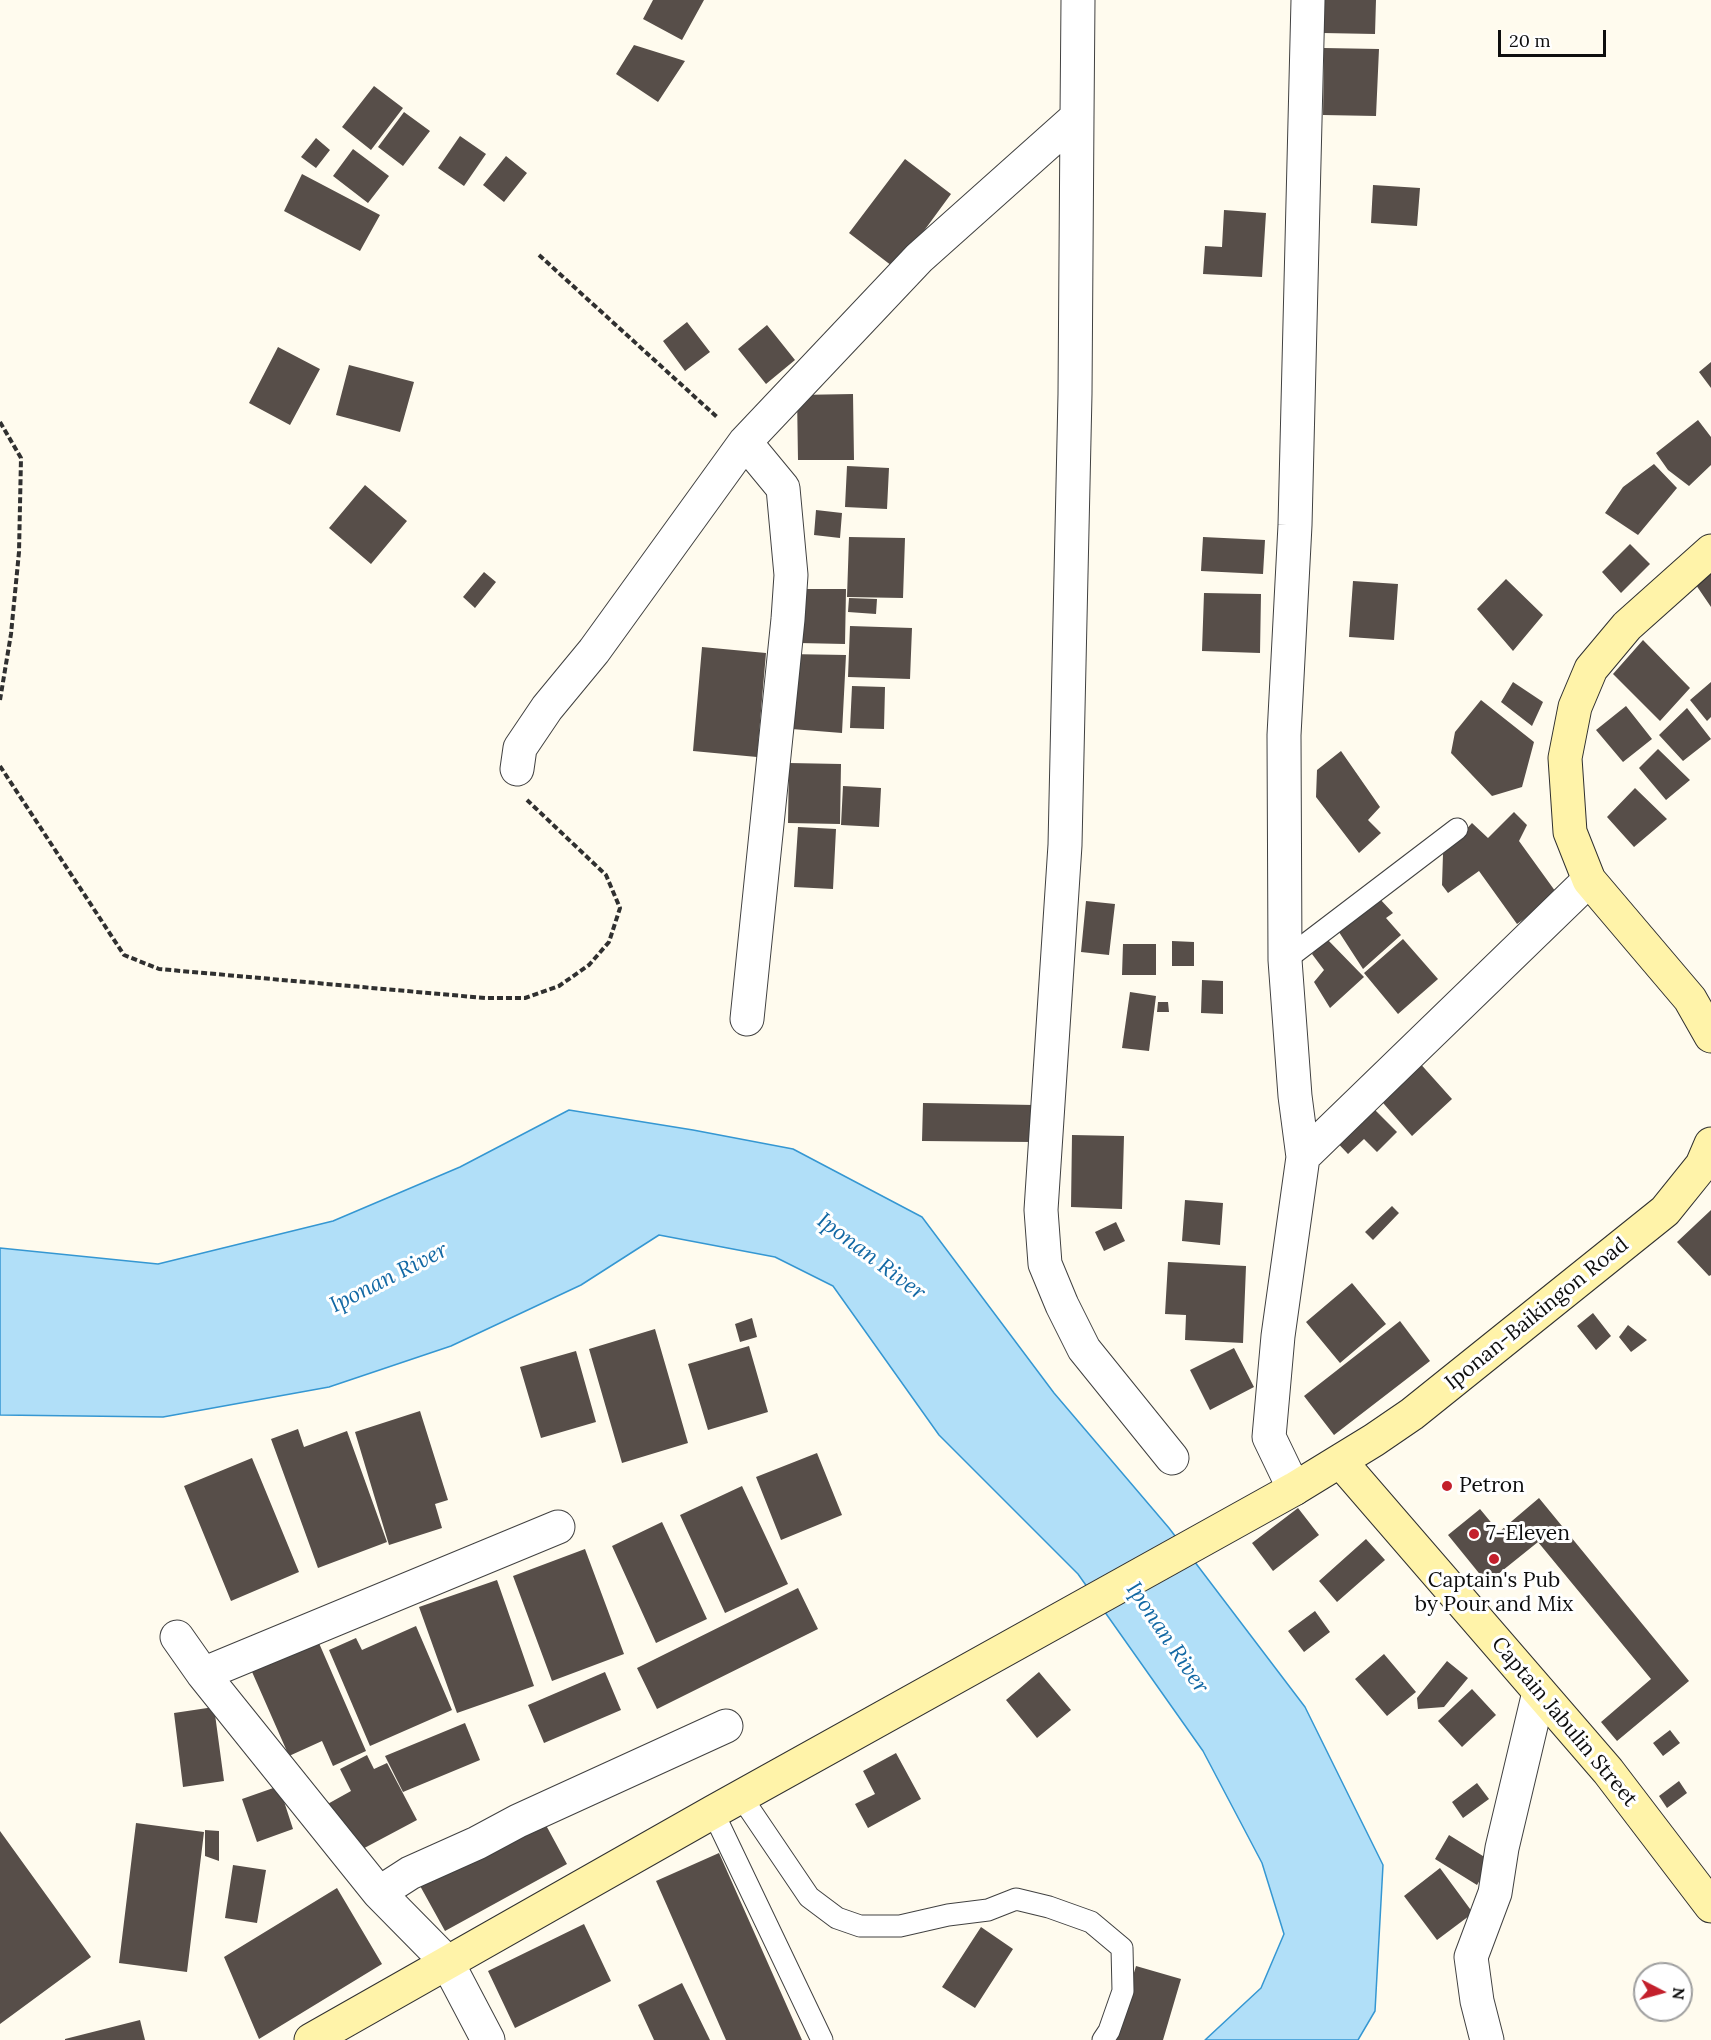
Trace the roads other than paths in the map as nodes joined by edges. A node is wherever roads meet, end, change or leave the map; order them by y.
1 (1078, 0) edge
2 (1308, 0) edge
3 (1077, 117) junction
4 (745, 442) junction
5 (1711, 551) edge
6 (517, 769) road end
7 (1457, 829) dead end
8 (1589, 880) junction
9 (1285, 960) junction
10 (747, 1019) dead end
11 (1711, 1036) edge
12 (1711, 1144) edge
13 (1303, 1156) junction
14 (1172, 1458) dead end
15 (1340, 1461) junction
16 (1294, 1490) junction
17 (558, 1527) dead end
18 (177, 1637) dead end
19 (204, 1674) junction
20 (1539, 1692) junction
21 (726, 1726) dead end
22 (742, 1798) junction
23 (713, 1812) junction
24 (379, 1893) junction
25 (1711, 1906) edge
26 (447, 1962) junction
27 (311, 2040) edge
28 (488, 2040) edge
29 (822, 2040) edge
30 (1103, 2040) edge
31 (1487, 2040) edge

1 - 3 street
2 - 9 street
3 - 4 street
3 - 14 street
4 - 6 street
4 - 10 street
5 - 8 street
7 - 9 lane
8 - 11 street
8 - 13 street
9 - 13 street
12 - 15 street, Iponan-Baikingon Road
13 - 16 street
15 - 16 street, Iponan-Baikingon Road
15 - 20 street, Captain Jabulin Street
16 - 22 street, Iponan-Baikingon Road
17 - 19 street
18 - 19 street
19 - 24 street
20 - 25 street, Captain Jabulin Street
20 - 31 street
21 - 24 street
22 - 23 street, Iponan-Baikingon Road
22 - 30 lane
23 - 26 street, Iponan-Baikingon Road
23 - 29 lane
24 - 26 street
26 - 27 street, Iponan-Baikingon Road
26 - 28 street

